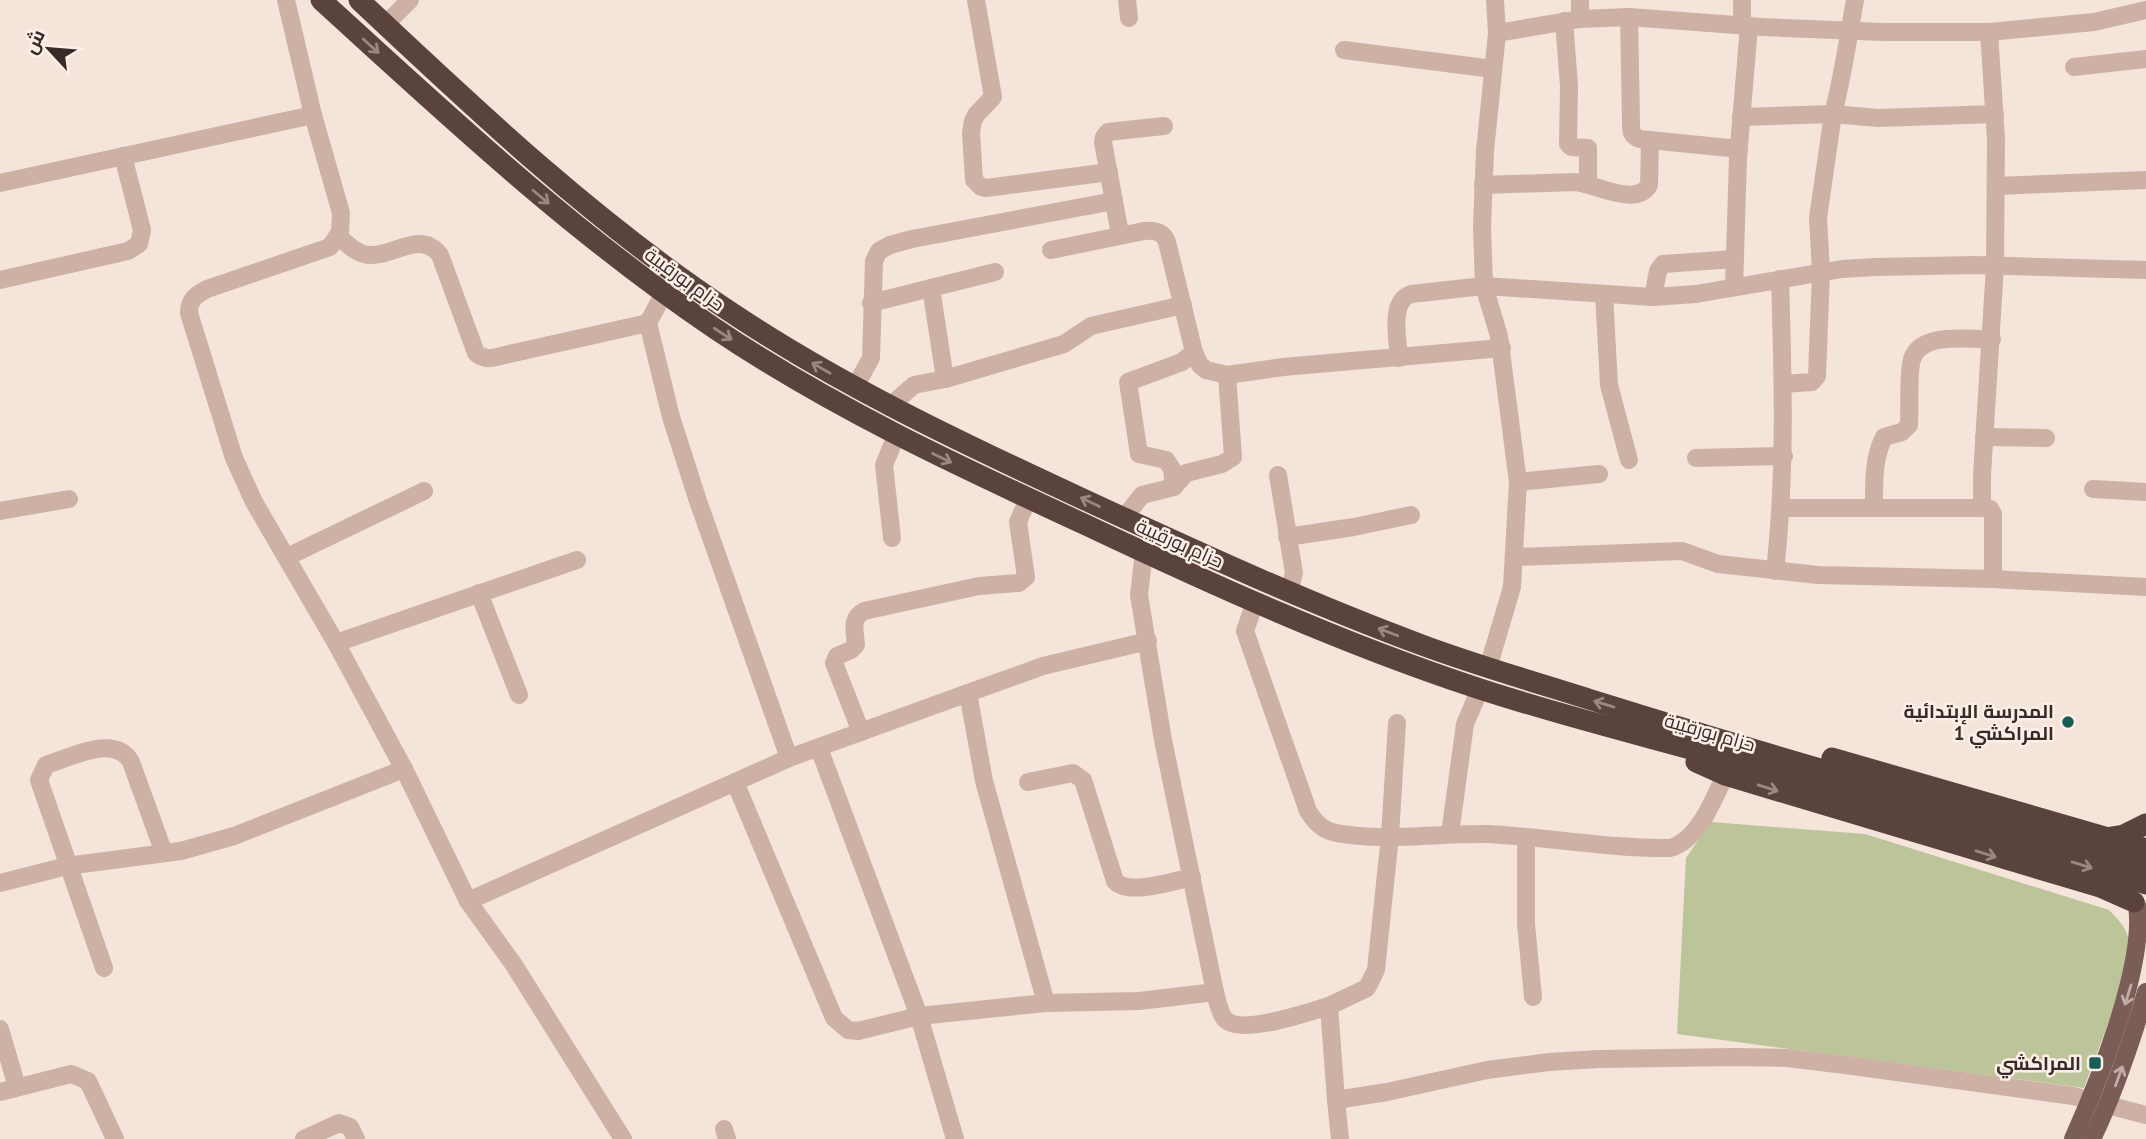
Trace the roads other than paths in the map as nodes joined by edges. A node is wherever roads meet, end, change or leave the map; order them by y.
1 (286, 0) edge
2 (321, 0) edge
3 (359, 0) edge
4 (410, 0) edge
5 (976, 0) edge
6 (1126, 0) edge
7 (1495, 0) edge
8 (1580, 0) edge
9 (1742, 0) edge
10 (1855, 0) edge
11 (2142, 7) edge
12 (1629, 17) junction
13 (1129, 18) dead end
14 (1572, 20) junction
15 (385, 25) junction
16 (1746, 26) junction
17 (1848, 31) junction
18 (1989, 32) junction
19 (1497, 33) junction
20 (1344, 50) dead end
21 (2146, 59) edge
22 (2074, 67) dead end
23 (1493, 69) junction
24 (1833, 114) junction
25 (1995, 114) junction
26 (313, 115) junction
27 (1741, 117) junction
28 (1164, 126) dead end
29 (1650, 141) junction
30 (1739, 149) junction
31 (123, 156) junction
32 (1109, 172) junction
33 (2146, 180) edge
34 (0, 183) edge
35 (1588, 184) junction
36 (1483, 185) junction
37 (1996, 186) junction
38 (1114, 201) junction
39 (1120, 234) junction
40 (338, 236) junction
41 (1051, 250) dead end
42 (1735, 259) junction
43 (1995, 266) junction
44 (2146, 270) edge
45 (995, 272) dead end
46 (1821, 272) junction
47 (1780, 279) junction
48 (0, 280) edge
49 (1484, 286) junction
50 (1734, 287) junction
51 (931, 288) junction
52 (664, 293) junction
53 (1604, 294) junction
54 (1653, 297) junction
55 (871, 303) junction
56 (1183, 306) junction
57 (648, 323) junction
58 (1992, 339) junction
59 (1502, 348) junction
60 (1194, 352) junction
61 (1398, 358) junction
62 (1227, 375) junction
63 (945, 379) junction
64 (1783, 384) junction
65 (855, 387) junction
66 (889, 407) junction
67 (896, 436) junction
68 (1984, 437) junction
69 (2046, 438) dead end
70 (1784, 456) junction
71 (1696, 458) dead end
72 (1629, 460) dead end
73 (1600, 474) dead end
74 (1278, 475) dead end
75 (1518, 482) junction
76 (1174, 487) junction
77 (2093, 489) dead end
78 (424, 491) dead end
79 (2146, 492) edge
80 (69, 499) dead end
81 (1028, 499) junction
82 (1782, 508) junction
83 (1874, 508) junction
84 (1982, 508) junction
85 (0, 511) edge
86 (1411, 515) dead end
87 (1124, 518) junction
88 (1287, 537) junction
89 (892, 538) dead end
90 (1144, 552) junction
91 (287, 557) junction
92 (1515, 557) junction
93 (577, 560) dead end
94 (1775, 571) junction
95 (1993, 579) junction
96 (2146, 587) edge
97 (1289, 591) junction
98 (479, 593) junction
99 (1255, 602) junction
100 (1148, 641) junction
101 (336, 643) junction
102 (1488, 668) junction
103 (1480, 690) junction
104 (968, 693) junction
105 (519, 695) dead end
106 (1397, 723) dead end
107 (1642, 726) junction
108 (861, 733) junction
109 (819, 748) junction
110 (789, 758) junction
111 (404, 769) junction
112 (1725, 775) junction
113 (735, 782) junction
114 (1028, 782) dead end
115 (1925, 809) junction
116 (2146, 824) edge
117 (1450, 834) junction
118 (1390, 836) junction
119 (1526, 837) junction
120 (2104, 838) junction
121 (2146, 850) edge
122 (164, 853) junction
123 (67, 866) junction
124 (2146, 866) edge
125 (1192, 877) junction
126 (0, 883) edge
127 (468, 901) junction
128 (2141, 901) edge
129 (104, 968) dead end
130 (1214, 992) junction
131 (2146, 992) edge
132 (1533, 997) dead end
133 (1046, 1003) junction
134 (1329, 1006) junction
135 (919, 1016) junction
136 (0, 1029) edge
137 (9, 1090) edge
138 (1336, 1100) junction
139 (2100, 1102) junction
140 (2146, 1115) edge
141 (115, 1139) edge
142 (304, 1139) edge
143 (356, 1139) edge
144 (623, 1139) edge
145 (955, 1139) edge
146 (1340, 1139) edge
147 (2073, 1139) edge
148 (2092, 1139) edge

1 - 26 street
2 -> 52 highway, حزام بورقيبة
3 - 15 highway, حزام بورقيبة
4 - 15 street
5 - 32 street
6 - 13 street
7 - 19 street
8 - 14 street
9 - 16 street
10 - 17 street
11 - 18 street
12 - 14 street
12 - 16 street
12 - 29 street
14 - 19 street
14 - 35 street
65 -> 15 highway, حزام بورقيبة
16 - 17 street
16 - 27 street
17 - 18 street
17 - 24 street
18 - 25 street
19 - 23 street
20 - 23 street
21 - 22 street
23 - 36 street
24 - 25 street
24 - 27 street
24 - 46 street
25 - 37 street
26 - 31 street
26 - 40 street
27 - 30 street
28 - 32 street
29 - 30 street
29 - 35 street
30 - 42 street
31 - 34 street
31 - 48 street
32 - 38 street
33 - 37 street
35 - 36 street
36 - 49 street
37 - 43 street
38 - 39 street
38 - 55 street
39 - 41 street
39 - 56 street
40 - 57 street
40 - 91 street
42 - 50 street
42 - 54 street
43 - 44 street
43 - 46 street
43 - 58 street
45 - 51 street
46 - 47 street
46 - 64 street
47 - 50 street
47 - 64 street
49 - 53 street
49 - 59 street
49 - 61 street
50 - 54 street
51 - 55 street
51 - 63 street
52 - 57 street
52 -> 67 highway, حزام بورقيبة
53 - 54 street
53 - 72 street
55 - 65 street
56 - 60 street
56 - 63 street
57 - 110 street
58 - 68 street
58 - 83 street
59 - 61 street
59 - 75 street
60 - 62 street
60 - 76 street
61 - 62 street
62 - 76 street
63 - 66 street
64 - 70 street
65 - 66 highway, حزام بورقيبة
87 -> 66 highway, حزام بورقيبة
67 -> 81 highway, حزام بورقيبة
67 - 89 street
68 - 69 street
68 - 84 street
70 - 71 street
70 - 82 street
73 - 75 street
74 - 88 street
75 - 92 street
76 - 87 street
77 - 79 street
78 - 91 street
80 - 85 street
81 - 90 highway, حزام بورقيبة
81 - 108 street
82 - 83 street
82 - 94 street
83 - 84 street
84 - 95 street
86 - 88 street
87 - 97 highway, حزام بورقيبة
88 - 97 street
90 - 99 highway, حزام بورقيبة
90 - 100 street
91 - 101 street
92 - 94 street
92 - 102 street
93 - 98 street
94 - 95 street
95 - 96 street
102 -> 97 highway, حزام بورقيبة
98 - 101 street
98 - 105 street
99 - 103 highway, حزام بورقيبة
99 - 118 street
100 - 104 street
100 - 125 street
101 - 111 street
107 -> 102 highway, حزام بورقيبة
103 - 107 highway, حزام بورقيبة
103 - 117 street
104 - 108 street
104 - 133 street
106 - 118 street
107 - 112 highway
107 - 115 highway, حزام بورقيبة
107 - 120 highway
108 - 109 street
109 - 110 street
109 - 135 street
110 - 113 street
111 - 122 street
111 - 127 street
112 - 119 street
112 -> 128 highway
113 - 127 street
113 - 135 street
114 - 125 street
115 - 124 highway, حزام بورقيبة, bridge
115 -> 128 highway, حزام بورقيبة, bridge
116 - 120 highway
117 - 118 street
117 - 119 street
118 - 134 street
119 - 132 street
120 - 121 highway
121 - 128 main road
122 - 123 street
122 - 123 street
123 - 126 street
123 - 129 street
125 - 130 street
127 - 144 street
128 -> 139 main road
130 - 133 street
130 - 134 street
139 -> 131 main road
133 - 135 street
134 - 138 street
135 - 145 street
136 - 137 street
137 - 141 street
138 - 139 street
138 - 146 street
139 - 140 street
139 - 147 main road
139 - 148 main road
142 - 143 street

